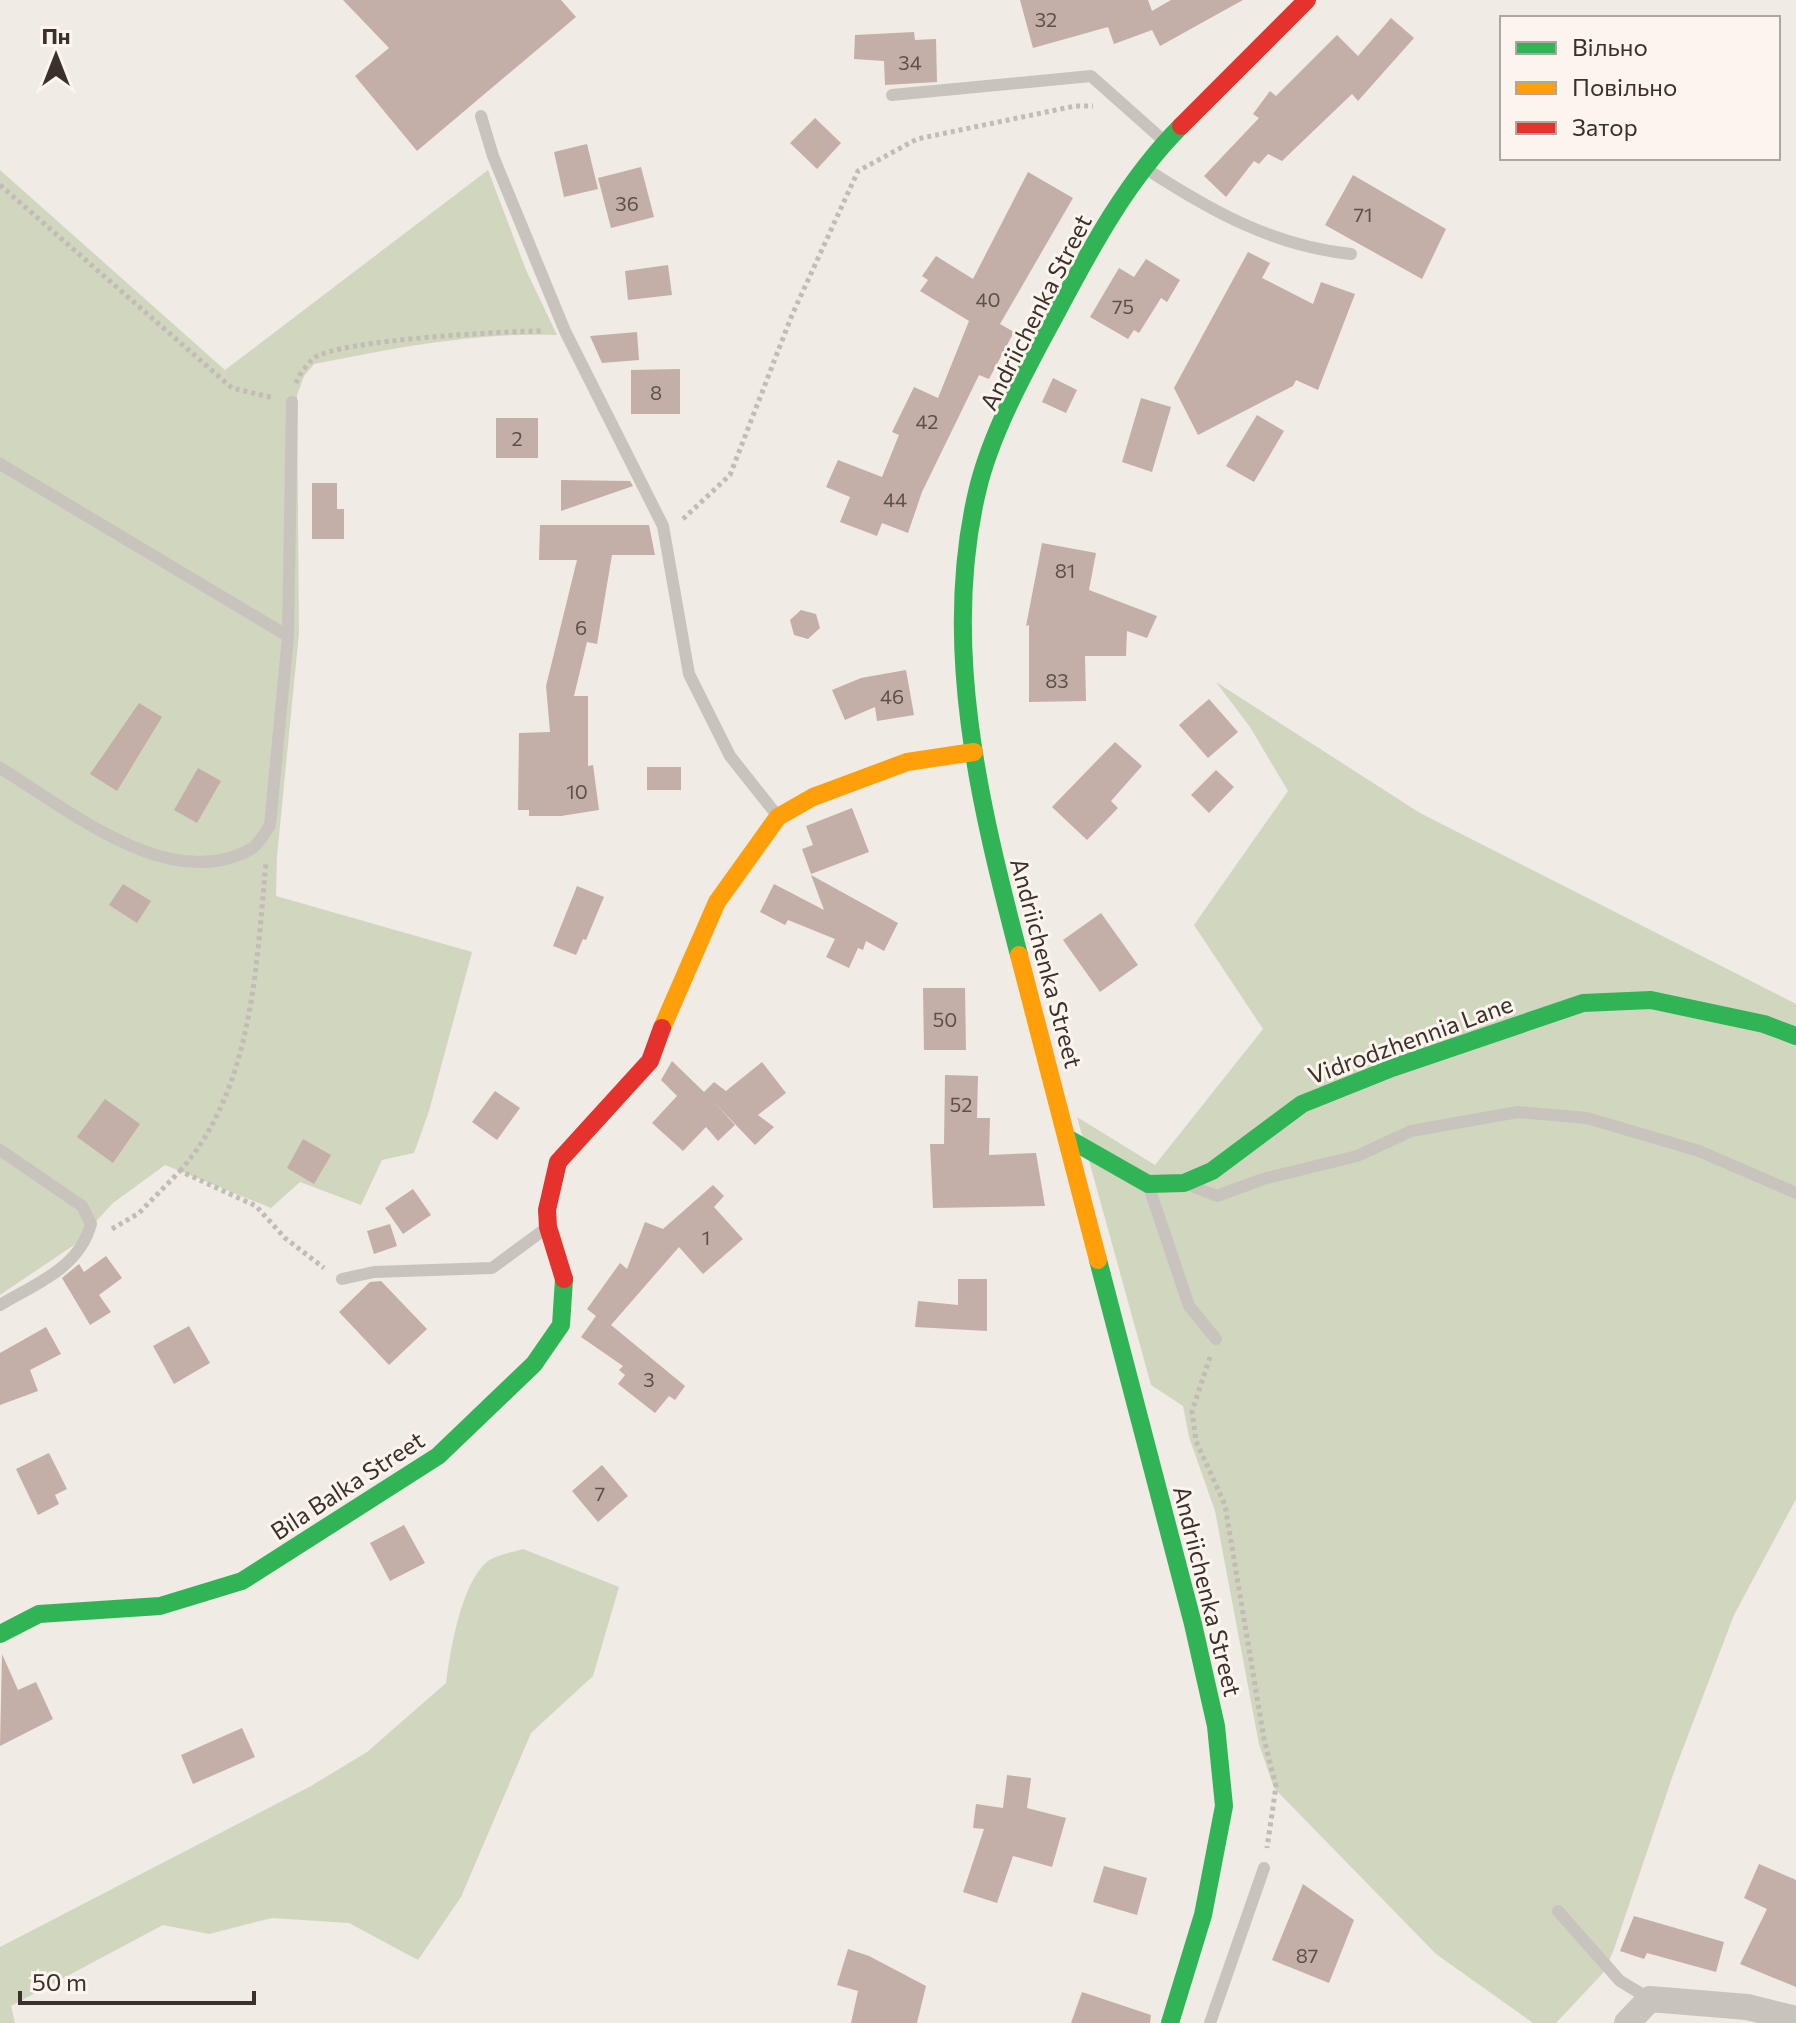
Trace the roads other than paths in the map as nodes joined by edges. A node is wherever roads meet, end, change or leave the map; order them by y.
1 (1307, 0) edge
2 (892, 95) dead end
3 (481, 116) dead end
4 (1165, 142) junction
5 (1145, 168) junction
6 (1351, 254) dead end
7 (292, 402) road end
8 (0, 464) edge
9 (288, 636) junction
10 (974, 752) junction
11 (0, 768) edge
12 (778, 817) junction
13 (1796, 1036) edge
14 (1069, 1139) junction
15 (0, 1150) edge
16 (1184, 1183) junction
17 (1148, 1184) junction
18 (1796, 1193) edge
19 (548, 1227) junction
20 (342, 1279) road end
21 (0, 1305) edge
22 (1216, 1339) road end
23 (0, 1634) edge
24 (1264, 1868) road end
25 (1558, 1911) dead end
26 (1650, 1999) junction
27 (1796, 2019) edge
28 (1170, 2023) edge
29 (1210, 2023) edge
30 (1627, 2023) edge

1 - 4 street, Andriichenka Street
2 - 4 lane
3 - 12 lane
4 - 5 street, Andriichenka Street
5 - 6 lane
5 - 10 street, Andriichenka Street
7 - 9 lane
8 - 9 lane
9 - 11 lane
10 - 12 street, Bila Balka Street
10 - 14 street, Andriichenka Street
12 - 19 street, Bila Balka Street
13 - 16 street, Vidrodzhennia Lane
14 - 17 street
14 - 28 street, Andriichenka Street
15 - 21 lane
16 - 17 street, Vidrodzhennia Lane
16 - 18 lane
17 - 22 lane
19 - 20 lane
19 - 23 street, Bila Balka Street
24 - 29 lane
25 - 26 lane
26 - 27 street
26 - 30 street

